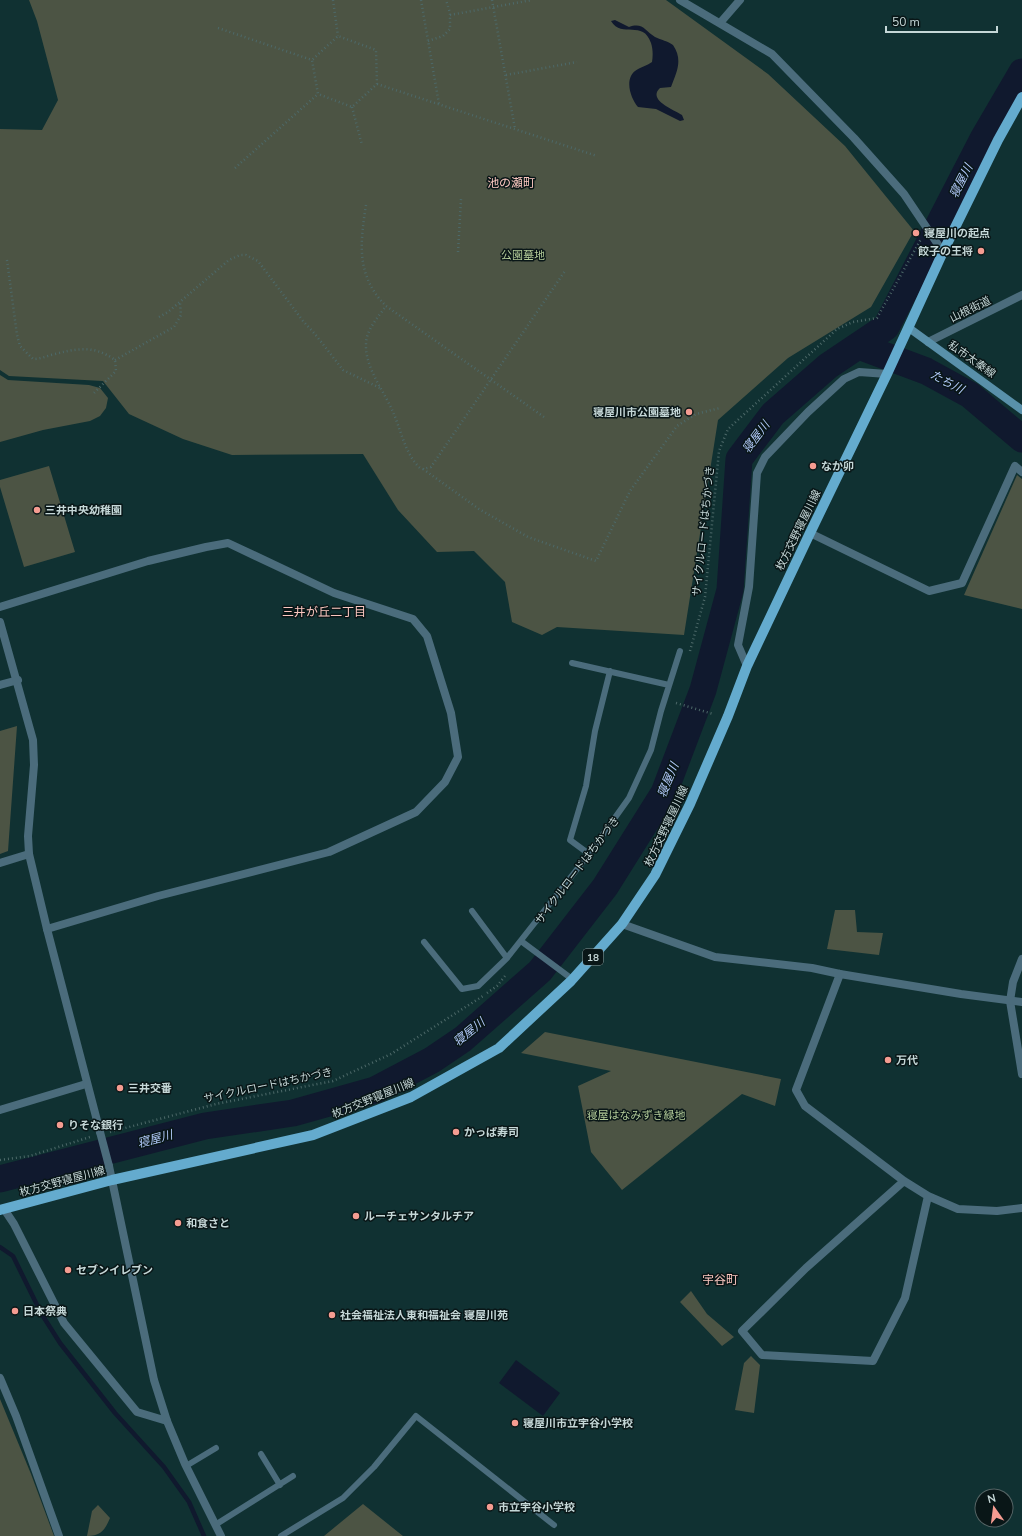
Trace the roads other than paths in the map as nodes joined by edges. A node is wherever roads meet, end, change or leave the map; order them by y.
1 (680, 0) edge
2 (740, 0) edge
3 (720, 23) junction
4 (1022, 97) edge
5 (943, 252) junction
6 (1022, 296) edge
7 (909, 328) junction
8 (928, 342) junction
9 (888, 372) junction
10 (1022, 410) edge
11 (1022, 472) edge
12 (810, 533) junction
13 (0, 607) edge
14 (0, 622) edge
15 (680, 651) dead end
16 (572, 663) dead end
17 (747, 666) junction
18 (610, 671) junction
19 (18, 680) junction
20 (0, 685) edge
21 (669, 685) junction
22 (29, 854) junction
23 (589, 854) junction
24 (0, 863) edge
25 (472, 911) dead end
26 (622, 924) junction
27 (47, 929) junction
28 (521, 941) junction
29 (424, 942) dead end
30 (507, 958) junction
31 (1022, 959) edge
32 (840, 974) junction
33 (572, 979) junction
34 (1010, 1001) junction
35 (1022, 1002) edge
36 (1022, 1074) edge
37 (86, 1084) junction
38 (0, 1110) edge
39 (112, 1180) junction
40 (904, 1181) junction
41 (928, 1196) junction
42 (1022, 1208) edge
43 (2, 1209) edge
44 (0, 1378) edge
45 (168, 1421) junction
46 (216, 1448) dead end
47 (260, 1454) dead end
48 (186, 1466) junction
49 (294, 1476) dead end
50 (280, 1485) junction
51 (215, 1525) junction
52 (554, 1525) dead end
53 (59, 1536) edge
54 (221, 1536) edge
55 (281, 1536) edge

1 - 3 street
2 - 3 street
3 - 5 street
4 - 5 main road, 枚方交野寝屋川線 / 18
5 - 7 main road, 枚方交野寝屋川線 / 18
6 - 8 street, 山根街道
7 - 8 main road, 私市太秦線
7 - 9 main road, 枚方交野寝屋川線 / 18
8 - 10 main road, 私市太秦線
9 - 12 main road, 枚方交野寝屋川線 / 18
9 - 17 street
11 - 12 street
12 - 17 main road, 枚方交野寝屋川線 / 18
13 - 27 street
14 - 19 street
15 - 21 lane
16 - 18 lane
17 - 26 main road, 枚方交野寝屋川線 / 18
18 - 21 lane
18 - 23 lane
19 - 20 street
19 - 22 street
21 - 23 lane
22 - 24 street
22 - 27 street
23 - 28 lane
25 - 30 lane
26 - 32 street
26 - 33 main road, 枚方交野寝屋川線 / 18
27 - 37 street
28 - 30 lane
28 - 33 lane
29 - 30 lane
31 - 34 street
32 - 34 street
32 - 40 street
33 - 39 main road, 枚方交野寝屋川線 / 18
34 - 35 street
34 - 36 street
37 - 38 street
37 - 39 street, bridge
39 - 43 main road, 枚方交野寝屋川線 / 18
39 - 45 street
40 - 41 street
40 - 41 street
41 - 42 street
43 - 45 street
44 - 53 street
45 - 48 street
46 - 48 lane
47 - 50 lane
48 - 51 street
49 - 50 lane
50 - 51 lane
51 - 54 street
52 - 55 lane

